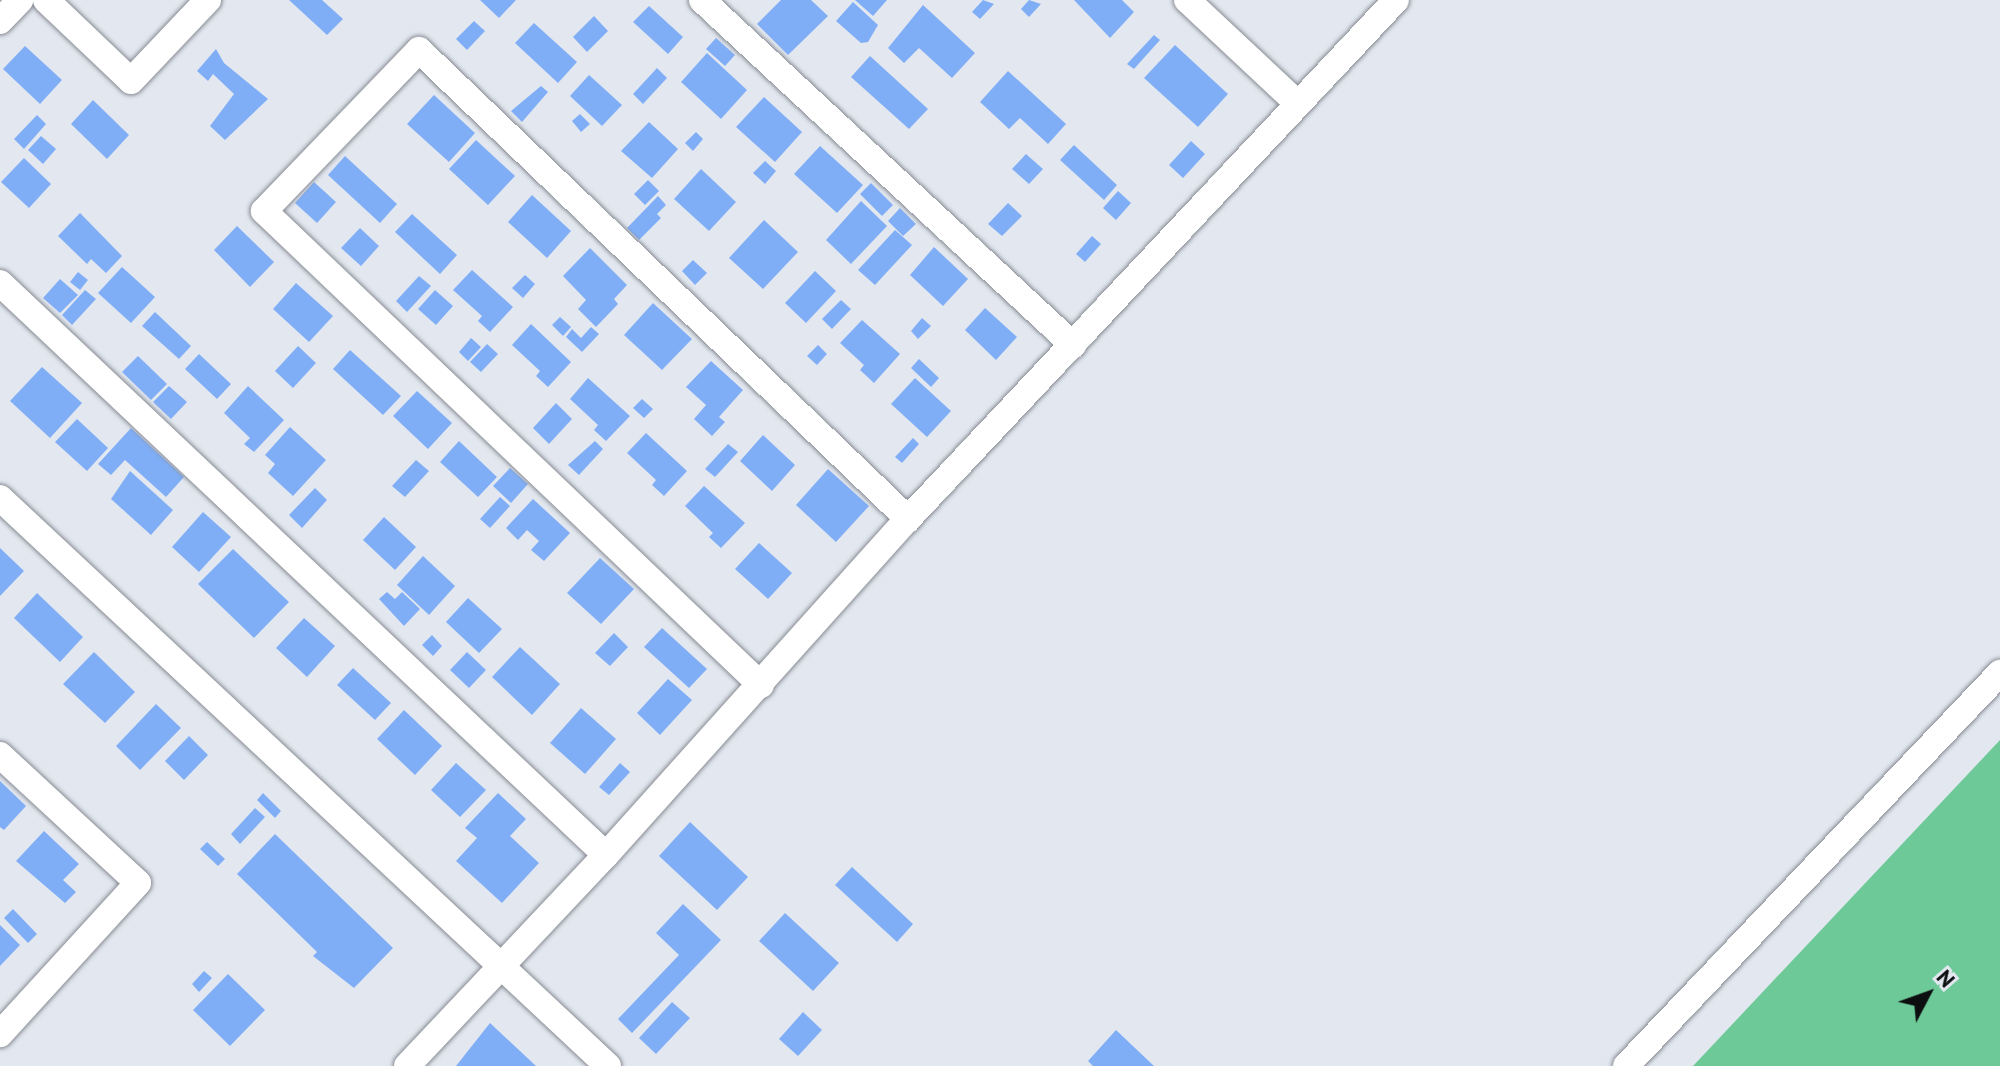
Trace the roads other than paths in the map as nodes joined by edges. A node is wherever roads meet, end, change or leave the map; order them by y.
1 (20, 0) edge
2 (46, 0) edge
3 (208, 0) edge
4 (702, 0) edge
5 (1187, 0) edge
6 (1396, 0) edge
7 (0, 21) edge
8 (1298, 104) junction
9 (0, 283) edge
10 (1073, 345) junction
11 (0, 498) edge
12 (908, 519) junction
13 (2000, 673) edge
14 (761, 685) junction
15 (0, 755) edge
16 (606, 855) junction
17 (502, 966) junction
18 (0, 1034) edge
19 (407, 1066) edge
20 (608, 1066) edge
21 (1626, 1066) edge

1 - 7 street
2 - 3 street
4 - 10 street
5 - 8 street
6 - 8 street
8 - 10 street
9 - 16 street
10 - 12 street
11 - 17 street
12 - 14 street
12 - 14 street
13 - 21 street
14 - 16 street
15 - 18 street
16 - 17 street
17 - 19 street
17 - 20 street

